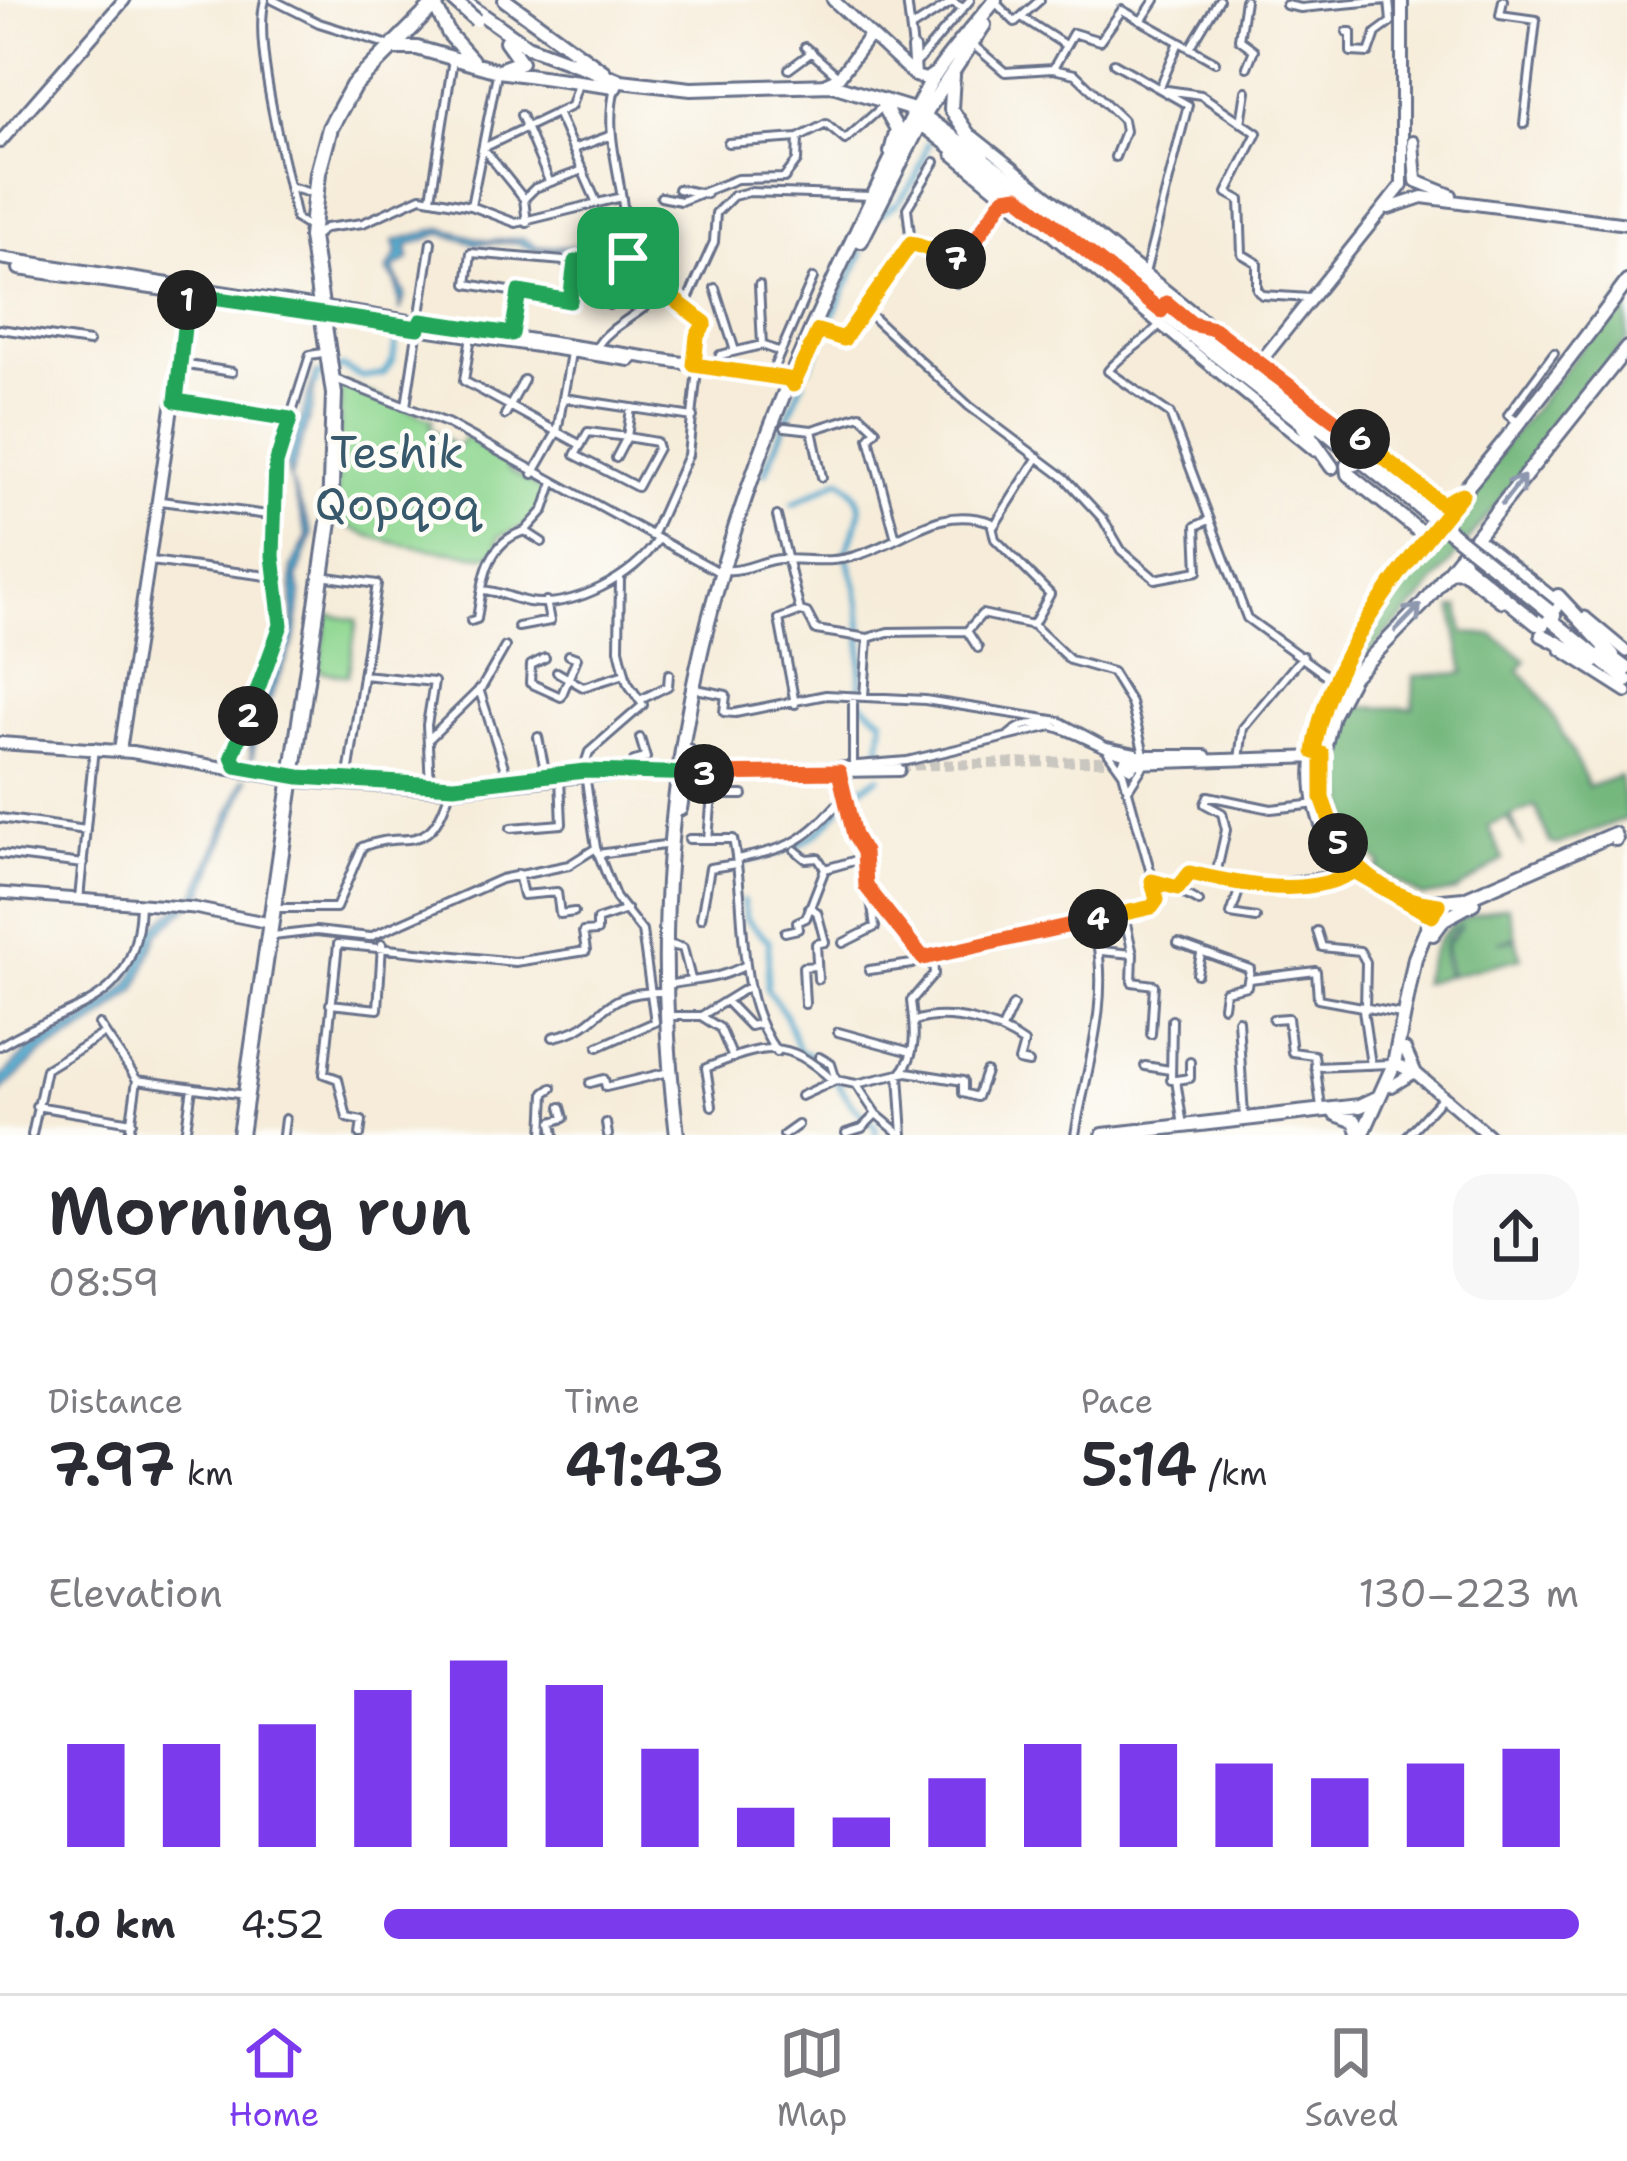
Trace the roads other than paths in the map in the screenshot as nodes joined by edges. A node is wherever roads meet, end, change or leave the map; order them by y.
1 (124, 0) edge
2 (267, 0) edge
3 (453, 0) edge
4 (462, 0) edge
5 (501, 0) edge
6 (829, 0) edge
7 (907, 0) edge
8 (970, 0) edge
9 (1040, 0) edge
10 (1155, 0) edge
11 (1219, 0) edge
12 (1245, 0) edge
13 (1388, 0) edge
14 (1405, 0) edge
15 (1503, 0) edge
16 (434, 2) edge
17 (999, 2) edge
18 (1286, 5) dead end
19 (964, 8) junction
20 (985, 13) junction
21 (478, 18) junction
22 (1023, 18) junction
23 (1142, 21) junction
24 (445, 28) junction
25 (911, 28) junction
26 (1347, 32) dead end
27 (506, 41) junction
28 (1180, 42) junction
29 (971, 43) junction
30 (389, 44) junction
31 (873, 45) junction
32 (527, 46) junction
33 (1066, 46) junction
34 (1190, 48) junction
35 (913, 49) junction
36 (453, 58) junction
37 (898, 61) junction
38 (1215, 62) dead end
39 (1114, 63) dead end
40 (471, 64) junction
41 (1247, 67) dead end
42 (940, 68) junction
43 (498, 69) junction
44 (1053, 69) junction
45 (790, 70) dead end
46 (915, 71) junction
47 (839, 76) junction
48 (577, 80) junction
49 (618, 84) junction
50 (944, 84) junction
51 (822, 85) junction
52 (1164, 88) junction
53 (859, 91) junction
54 (1246, 92) dead end
55 (924, 94) junction
56 (883, 105) junction
57 (521, 115) dead end
58 (558, 115) junction
59 (923, 122) junction
60 (1241, 123) junction
61 (1524, 124) dead end
62 (527, 129) junction
63 (609, 136) junction
64 (974, 136) junction
65 (798, 138) junction
66 (0, 142) edge
67 (728, 142) dead end
68 (483, 148) junction
69 (574, 149) junction
70 (1115, 157) dead end
71 (902, 158) junction
72 (984, 158) junction
73 (935, 162) dead end
74 (583, 170) junction
75 (975, 174) junction
76 (993, 176) junction
77 (1416, 181) junction
78 (549, 182) junction
79 (1402, 185) junction
80 (290, 187) junction
81 (678, 189) dead end
82 (308, 192) junction
83 (706, 194) junction
84 (1013, 195) junction
85 (872, 196) junction
86 (622, 197) junction
87 (661, 197) dead end
88 (431, 198) junction
89 (1412, 198) junction
90 (524, 199) junction
91 (596, 201) junction
92 (1507, 205) junction
93 (471, 206) junction
94 (1627, 221) edge
95 (527, 223) junction
96 (657, 223) dead end
97 (308, 231) junction
98 (431, 242) dead end
99 (911, 243) junction
100 (618, 257) junction
101 (1129, 260) joint
102 (961, 261) junction
103 (0, 262) edge
104 (575, 262) junction
105 (1139, 274) junction
106 (813, 278) dead end
107 (1627, 282) edge
108 (957, 283) dead end
109 (759, 285) dead end
110 (636, 286) dead end
111 (715, 288) dead end
112 (615, 290) junction
113 (190, 292) junction
114 (519, 292) junction
115 (662, 292) junction
116 (1311, 298) junction
117 (609, 305) dead end
118 (685, 306) junction
119 (319, 310) junction
120 (866, 311) junction
121 (1163, 312) junction
122 (420, 324) junction
123 (1192, 324) junction
124 (0, 328) edge
125 (1214, 329) junction
126 (818, 331) junction
127 (512, 334) junction
128 (471, 336) junction
129 (1199, 341) junction
130 (89, 342) dead end
131 (762, 345) junction
132 (597, 347) junction
133 (572, 348) junction
134 (1627, 348) edge
135 (735, 352) junction
136 (780, 352) junction
137 (1554, 353) dead end
138 (1252, 359) junction
139 (1208, 361) junction
140 (180, 364) junction
141 (672, 364) junction
142 (696, 368) junction
143 (717, 368) junction
144 (1267, 371) junction
145 (232, 372) dead end
146 (328, 372) junction
147 (746, 375) junction
148 (524, 380) dead end
149 (785, 381) junction
150 (564, 398) junction
151 (176, 401) junction
152 (510, 405) junction
153 (406, 406) junction
154 (632, 408) junction
155 (505, 415) dead end
156 (1322, 415) junction
157 (693, 417) junction
158 (290, 419) junction
159 (1298, 421) junction
160 (1519, 423) junction
161 (785, 427) dead end
162 (812, 430) junction
163 (557, 432) junction
164 (1330, 436) junction
165 (627, 437) junction
166 (581, 445) junction
167 (1038, 457) junction
168 (616, 458) dead end
169 (1357, 462) junction
170 (1332, 467) junction
171 (533, 474) junction
172 (822, 477) dead end
173 (553, 483) junction
174 (1462, 494) junction
175 (161, 501) junction
176 (276, 516) junction
177 (777, 516) dead end
178 (1207, 521) junction
179 (1487, 522) junction
180 (1437, 525) junction
181 (994, 526) junction
182 (525, 531) junction
183 (895, 535) junction
184 (655, 538) junction
185 (542, 542) dead end
186 (1471, 543) junction
187 (1418, 549) junction
188 (1461, 555) junction
189 (789, 560) junction
190 (150, 561) junction
191 (1510, 561) junction
192 (723, 571) junction
193 (1447, 574) junction
194 (321, 576) junction
195 (276, 577) junction
196 (620, 577) junction
197 (482, 590) junction
198 (1558, 596) junction
199 (546, 601) junction
200 (800, 611) junction
201 (1547, 613) junction
202 (471, 621) dead end
203 (1033, 625) junction
204 (518, 627) dead end
205 (967, 632) junction
206 (1542, 634) junction
207 (863, 636) junction
208 (707, 644) junction
209 (505, 647) dead end
210 (978, 648) dead end
211 (1355, 648) junction
212 (1627, 652) edge
213 (569, 655) dead end
214 (1303, 656) junction
215 (1371, 657) junction
216 (545, 658) dead end
217 (1627, 668) edge
218 (556, 672) dead end
219 (625, 674) junction
220 (669, 674) dead end
221 (362, 675) junction
222 (571, 680) junction
223 (1627, 681) edge
224 (1337, 682) junction
225 (479, 689) junction
226 (701, 690) junction
227 (1627, 692) edge
228 (859, 697) junction
229 (642, 699) junction
230 (795, 704) junction
231 (538, 737) dead end
232 (430, 738) junction
233 (640, 739) dead end
234 (0, 741) edge
235 (93, 747) junction
236 (122, 750) junction
237 (1108, 752) junction
238 (1318, 755) junction
239 (1239, 758) junction
240 (1137, 759) junction
241 (853, 762) junction
242 (241, 767) junction
243 (821, 768) junction
244 (633, 771) junction
245 (683, 772) junction
246 (839, 772) junction
247 (585, 773) junction
248 (546, 775) junction
249 (289, 778) junction
250 (560, 778) junction
251 (508, 779) junction
252 (347, 783) junction
253 (430, 785) junction
254 (450, 790) junction
255 (712, 795) junction
256 (743, 795) dead end
257 (1129, 797) junction
258 (845, 801) junction
259 (1318, 804) junction
260 (0, 818) edge
261 (511, 828) dead end
262 (86, 830) junction
263 (1330, 835) junction
264 (1621, 836) edge
265 (689, 839) dead end
266 (708, 839) junction
267 (664, 845) dead end
268 (795, 850) dead end
269 (597, 851) junction
270 (0, 854) edge
271 (864, 858) junction
272 (737, 861) junction
273 (83, 864) junction
274 (825, 869) junction
275 (1354, 871) junction
276 (518, 874) junction
277 (1332, 878) junction
278 (1215, 879) junction
279 (1152, 881) junction
280 (1241, 885) junction
281 (866, 886) junction
282 (1174, 888) junction
283 (0, 893) edge
284 (79, 899) junction
285 (1199, 902) dead end
286 (140, 904) junction
287 (809, 908) junction
288 (669, 909) junction
289 (627, 910) junction
290 (574, 913) dead end
291 (1124, 913) junction
292 (1438, 914) junction
293 (701, 918) dead end
294 (1256, 918) dead end
295 (269, 922) junction
296 (1317, 931) dead end
297 (784, 932) dead end
298 (1203, 936) dead end
299 (370, 937) junction
300 (1096, 937) dead end
301 (843, 943) dead end
302 (1178, 944) dead end
303 (671, 945) junction
304 (385, 946) junction
305 (1100, 950) junction
306 (1201, 951) junction
307 (1133, 954) junction
308 (921, 957) junction
309 (933, 958) junction
310 (746, 964) junction
311 (818, 966) junction
312 (869, 970) dead end
313 (1197, 974) dead end
314 (691, 979) junction
315 (818, 979) dead end
316 (1250, 979) junction
317 (668, 988) junction
318 (746, 989) junction
319 (648, 991) junction
320 (727, 1002) junction
321 (330, 1004) junction
322 (805, 1004) dead end
323 (1013, 1005) dead end
324 (1223, 1006) dead end
325 (1364, 1010) junction
326 (1405, 1015) junction
327 (673, 1016) junction
328 (700, 1016) junction
329 (1273, 1019) dead end
330 (1238, 1020) dead end
331 (915, 1021) junction
332 (1172, 1021) dead end
333 (99, 1024) dead end
334 (759, 1024) junction
335 (1002, 1030) junction
336 (838, 1032) dead end
337 (105, 1033) junction
338 (1151, 1034) dead end
339 (554, 1037) dead end
340 (250, 1040) junction
341 (0, 1046) edge
342 (598, 1047) dead end
343 (777, 1052) junction
344 (911, 1052) junction
345 (819, 1057) dead end
346 (733, 1058) junction
347 (1190, 1062) dead end
348 (1029, 1063) dead end
349 (1404, 1064) junction
350 (1371, 1065) junction
351 (1145, 1066) dead end
352 (1315, 1067) junction
353 (1170, 1070) junction
354 (669, 1072) junction
355 (986, 1072) dead end
356 (898, 1075) junction
357 (137, 1080) junction
358 (835, 1080) junction
359 (1176, 1080) junction
360 (590, 1083) dead end
361 (856, 1084) junction
362 (192, 1088) junction
363 (553, 1088) dead end
364 (674, 1088) junction
365 (238, 1094) junction
366 (801, 1096) dead end
367 (1378, 1102) junction
368 (1437, 1103) junction
369 (36, 1106) junction
370 (712, 1106) dead end
371 (561, 1107) dead end
372 (1329, 1112) junction
373 (872, 1117) junction
374 (285, 1119) dead end
375 (1244, 1119) junction
376 (132, 1122) junction
377 (606, 1123) dead end
378 (799, 1125) dead end
379 (1184, 1126) junction
380 (1228, 1131) edge
381 (846, 1133) edge
382 (675, 1134) edge
383 (1115, 1134) edge
384 (32, 1135) edge
385 (130, 1135) edge
386 (185, 1135) edge
387 (237, 1135) edge
388 (283, 1135) edge
389 (360, 1135) edge
390 (543, 1135) edge
391 (554, 1135) edge
392 (608, 1135) edge
393 (784, 1135) edge
394 (902, 1135) edge
395 (1075, 1135) edge
396 (1102, 1135) edge
397 (1146, 1135) edge
398 (1363, 1135) edge
399 (1408, 1135) edge
400 (1484, 1135) edge

1 - 66 main road
2 - 30 street
2 - 80 street
3 - 21 main road, bridge
3 - 24 main road
4 - 21 main road, bridge
5 - 32 main road
5 - 49 main road
6 - 31 main road
7 - 25 street
8 - 19 street
9 - 22 street
10 - 23 street
11 - 34 street
12 - 41 street
13 - 18 street
13 - 26 street
14 - 77 main road
14 - 79 main road
15 - 61 street
16 - 24 main road
16 - 30 highway
17 - 20 main road
17 - 22 street
17 - 29 main road
19 - 25 street
19 - 46 street
20 - 42 main road
20 - 50 main road
21 - 27 main road
21 - 32 main road
22 - 33 street
23 - 28 street
23 - 33 street
24 - 40 main road
24 - 43 main road
25 - 35 street
27 - 43 main road
27 - 48 main road
28 - 34 street
28 - 52 street
29 - 44 street
29 - 50 main road
29 - 64 main road
30 - 36 main road
30 - 82 highway
30 - 97 highway
31 - 37 main road
31 - 47 main road
31 - 53 main road
31 - 55 main road
32 - 49 main road
33 - 44 street
34 - 38 street
35 - 37 main road
35 - 46 main road
36 - 40 main road
36 - 88 street
37 - 46 main road
39 - 52 street
40 - 43 main road
42 - 46 main road
42 - 55 main road
43 - 48 main road
43 - 68 street
44 - 70 street
45 - 47 street
47 - 51 main road
48 - 49 main road
48 - 49 main road
48 - 58 street
49 - 51 main road
49 - 56 main road
49 - 63 street
50 - 59 main road
51 - 53 main road
52 - 60 street
52 - 105 street
53 - 59 main road
54 - 60 street
55 - 59 main road
56 - 59 main road
56 - 65 street
56 - 85 main road
57 - 62 street
58 - 62 street
58 - 69 street
59 - 71 main road
59 - 71 main road
59 - 72 main road
59 - 75 street
59 - 76 main road
60 - 116 street
62 - 68 street
62 - 78 street
63 - 69 street
63 - 86 street
64 - 72 main road
64 - 101 street
65 - 67 street
65 - 83 street
68 - 90 street
68 - 93 street
69 - 74 street
71 - 85 main road
71 - 126 main road
72 - 84 main road
73 - 99 street
74 - 78 street
74 - 91 street
75 - 76 main road
75 - 84 street
76 - 84 main road
77 - 79 main road
77 - 89 main road
77 - 92 main road
78 - 90 street
79 - 89 main road
79 - 116 main road
80 - 82 street
80 - 97 street
81 - 83 street
82 - 97 highway
83 - 87 street
84 - 102 street
84 - 105 main road
84 - 121 main road
85 - 118 street
85 - 149 main road
86 - 91 street
86 - 96 street
88 - 93 street
88 - 97 street
89 - 92 main road
89 - 144 main road
90 - 95 street
91 - 95 street
92 - 94 main road
93 - 95 street
97 - 119 highway
98 - 122 street
99 - 102 street
99 - 120 street
100 - 104 street
100 - 112 street
100 - 115 street
101 - 105 main road
102 - 108 street
103 - 113 main road
104 - 114 street
104 - 114 street
105 - 121 main road
105 - 125 street
106 - 136 street
107 - 160 main road
109 - 131 street
110 - 112 street
111 - 135 street
112 - 117 street
113 - 119 main road
113 - 140 main road
114 - 127 street
115 - 118 street
115 - 132 street
116 - 138 main road
118 - 142 street
119 - 122 main road
119 - 146 highway
120 - 126 street
120 - 167 street
121 - 123 main road
121 - 129 main road
121 - 139 street
121 - 178 street
122 - 127 main road
122 - 128 main road
122 - 153 street
123 - 125 main road
123 - 164 main road
124 - 130 street
125 - 138 street
126 - 149 main road
127 - 133 main road
128 - 133 main road
128 - 152 street
129 - 139 main road
129 - 159 main road
131 - 135 street
131 - 136 street
132 - 133 main road
132 - 141 main road
133 - 141 main road
133 - 150 street
179 -> 134 main road
135 - 143 street
136 - 149 street
137 - 160 street
138 - 144 main road
139 - 170 street
140 - 145 street
140 - 151 main road
140 - 190 main road
141 - 142 main road
142 - 143 main road
142 - 147 main road
142 - 157 street
143 - 147 main road
144 - 156 main road
146 - 153 street
146 - 158 street
146 - 194 highway
146 - 249 highway
147 - 149 main road
148 - 152 street
149 - 192 main road
150 - 154 street
150 - 163 street
151 - 158 street
151 - 175 main road
152 - 155 street
152 - 163 street
153 - 171 street
154 - 157 street
154 - 165 street
156 - 164 main road
156 - 174 main road
157 - 184 street
158 - 176 street
159 - 169 main road
159 - 170 main road
160 - 174 main road
161 - 162 street
162 - 172 street
162 - 183 street
163 - 166 street
163 - 171 street
164 - 169 main road
165 - 166 street
165 - 166 street
165 - 168 street
167 - 178 street
167 - 181 street
169 - 180 main road
169 - 180 main road
169 - 201 main road, bridge
170 - 187 street
171 - 173 street
173 - 182 street
173 - 184 street
174 - 180 main road
175 - 176 street
175 - 190 main road
176 - 195 street
177 - 189 street
178 - 214 street
179 - 186 main road
179 - 191 street
180 - 187 main road
181 - 183 street
181 - 203 street
182 - 185 street
182 - 197 street
183 - 189 street
184 - 192 street
184 - 196 street
186 - 188 main road
186 - 191 main road
187 - 211 main road
188 - 193 main road
188 - 201 main road
189 - 192 street
189 - 200 street
190 - 195 street
190 - 236 main road
191 - 198 street
191 - 201 main road
192 - 208 main road
193 - 206 street
215 -> 193 main road
194 - 221 street
194 - 249 highway
195 - 242 street
196 - 199 street
196 - 219 street
197 - 199 street
197 - 202 street
198 - 212 street
198 - 217 main road
199 - 204 street
200 - 207 street
200 - 230 street
201 - 217 main road
201 - 223 main road
203 - 205 street
203 - 240 street
205 - 207 street
205 - 210 street
206 - 223 main road
206 - 227 street
207 - 228 street
208 - 226 main road
208 - 245 main road
209 - 225 street
211 - 215 main road
211 - 224 main road
213 - 222 street
214 - 224 street
214 - 239 street
215 - 238 main road
216 - 222 street
218 - 222 street
219 - 222 street
219 - 229 street
220 - 229 street
221 - 232 street
221 - 252 street
224 - 238 main road
225 - 232 street
225 - 251 street
226 - 230 street
226 - 245 main road
228 - 230 street
228 - 240 street
228 - 241 street
229 - 247 street
231 - 248 street
232 - 253 street
233 - 244 street
234 - 235 main road
235 - 236 main road
235 - 262 street
236 - 242 main road
236 - 242 main road
237 - 240 street
237 - 241 street
237 - 257 street
238 - 239 main road
238 - 259 main road
238 - 263 main road
239 - 240 main road
240 - 257 street
241 - 243 street
242 - 249 main road
243 - 245 main road
243 - 246 main road
244 - 245 main road
244 - 247 main road
245 - 246 main road
245 - 247 main road
245 - 255 street
245 - 288 main road
246 - 258 street
247 - 248 main road
247 - 250 main road
247 - 269 street
248 - 251 main road
249 - 252 main road
249 - 295 highway
250 - 254 main road
250 - 261 street
251 - 253 main road
252 - 253 main road
252 - 254 main road
254 - 295 street
255 - 256 street
255 - 266 street
257 - 279 street
258 - 271 street
258 - 272 street
259 - 263 main road
259 - 278 street
260 - 262 street
262 - 273 street
263 - 275 main road
263 - 277 street
263 - 292 main road
264 - 292 main road
265 - 266 street
266 - 272 street
267 - 269 street
268 - 274 street
269 - 276 street
269 - 289 street
270 - 273 street
271 - 274 street
271 - 281 street
272 - 293 street
272 - 310 street
273 - 284 street
274 - 287 street
275 - 277 street
275 - 292 main road
276 - 290 street
276 - 299 street
277 - 280 street
278 - 280 street
278 - 282 street
279 - 282 street
279 - 291 street
280 - 294 street
281 - 301 street
281 - 308 street
282 - 285 street
283 - 284 street
284 - 286 street
286 - 295 street
286 - 341 street
287 - 297 street
287 - 311 street
288 - 303 main road
288 - 317 main road
289 - 304 street
289 - 319 street
291 - 307 street
291 - 309 street
292 - 326 main road
292 - 349 main road
295 - 299 street
295 - 340 highway
296 - 325 street
298 - 306 street
299 - 304 street
300 - 305 street
302 - 306 street
303 - 314 street
303 - 317 main road
304 - 321 street
304 - 321 street
305 - 307 street
305 - 395 street
306 - 313 street
306 - 316 street
307 - 338 street
308 - 309 street
308 - 312 street
309 - 331 street
310 - 314 street
310 - 318 street
311 - 315 street
311 - 322 street
314 - 317 street
316 - 324 street
316 - 325 street
317 - 319 street
317 - 327 main road
317 - 354 main road
318 - 320 street
318 - 334 street
319 - 339 street
319 - 342 street
320 - 328 street
320 - 334 street
321 - 389 street
323 - 335 street
325 - 326 street
325 - 350 street
326 - 349 main road
327 - 328 street
327 - 364 main road
328 - 346 street
329 - 352 street
330 - 375 street
331 - 335 street
331 - 344 street
332 - 353 street
333 - 337 street
334 - 343 street
335 - 348 street
336 - 344 street
337 - 357 street
337 - 369 street
340 - 365 highway
340 - 387 highway
343 - 346 street
343 - 358 street
344 - 356 street
345 - 358 street
346 - 370 street
347 - 359 street
349 - 350 street
349 - 367 main road
349 - 367 main road
349 - 368 main road
349 - 400 main road
350 - 352 street
351 - 353 street
352 - 372 street
353 - 359 street
354 - 360 street
354 - 364 main road
355 - 356 street
356 - 361 street
356 - 394 street
357 - 362 street
357 - 376 street
358 - 361 street
358 - 366 street
359 - 379 street
361 - 373 street
362 - 365 street
362 - 386 street
363 - 390 street
364 - 382 main road
365 - 387 highway
367 - 372 main road
367 - 398 main road
368 - 399 street
368 - 400 main road
369 - 376 street
369 - 384 street
371 - 391 street
372 - 375 main road
372 - 380 main road
372 - 398 main road
373 - 381 street
373 - 394 street
374 - 388 street
375 - 379 main road
376 - 385 street
377 - 392 street
378 - 393 street
379 - 383 main road
380 - 397 main road
383 - 396 main road

